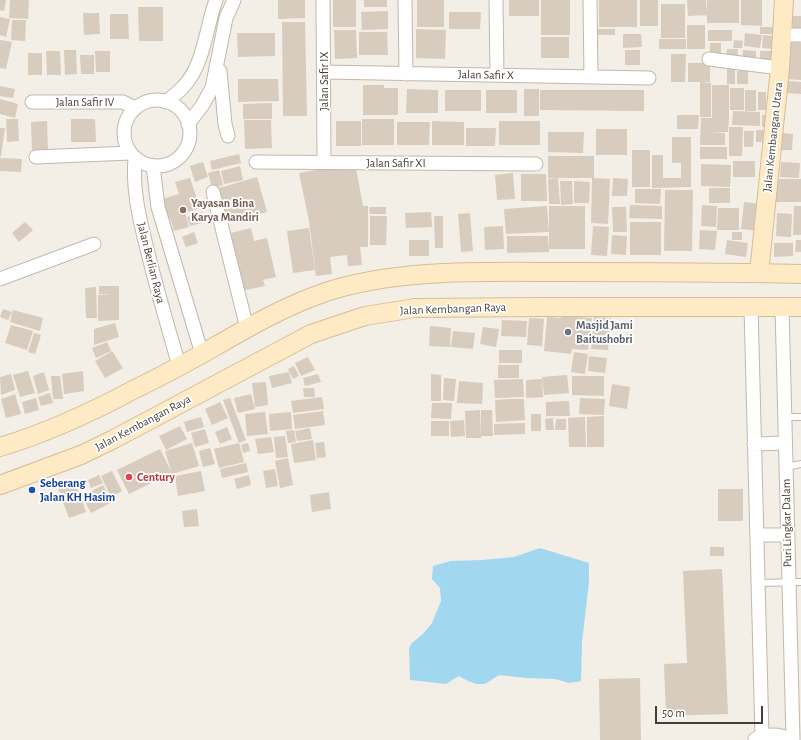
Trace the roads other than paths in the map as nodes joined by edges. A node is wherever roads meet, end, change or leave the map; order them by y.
1 (216, 0) edge
2 (234, 0) edge
3 (324, 0) edge
4 (405, 0) edge
5 (496, 0) edge
6 (590, 0) edge
7 (784, 0) edge
8 (782, 35) junction
9 (801, 35) edge
10 (218, 57) junction
11 (709, 59) dead end
12 (780, 68) junction
13 (324, 72) junction
14 (406, 74) junction
15 (497, 75) junction
16 (591, 77) junction
17 (649, 78) dead end
18 (32, 102) dead end
19 (166, 102) junction
20 (136, 108) junction
21 (188, 124) junction
22 (228, 136) dead end
23 (132, 156) junction
24 (36, 157) dead end
25 (256, 162) dead end
26 (324, 162) junction
27 (536, 164) dead end
28 (153, 166) junction
29 (213, 192) dead end
30 (94, 244) dead end
31 (759, 273) junction
32 (801, 274) edge
33 (0, 279) edge
34 (751, 307) junction
35 (782, 307) junction
36 (801, 307) edge
37 (247, 328) junction
38 (202, 354) junction
39 (179, 366) junction
40 (785, 417) junction
41 (801, 417) edge
42 (785, 443) junction
43 (754, 444) junction
44 (0, 447) edge
45 (801, 464) edge
46 (786, 467) junction
47 (0, 485) edge
48 (757, 535) junction
49 (788, 535) junction
50 (795, 582) edge
51 (758, 583) junction
52 (758, 738) edge
53 (793, 740) edge

1 - 19 street
2 - 10 street
3 - 13 street, Jalan Safir IX
4 - 14 street
5 - 15 street
6 - 16 street
7 - 8 main road, Jalan Kembangan Utara
8 - 9 street
8 - 12 main road, Jalan Kembangan Utara
10 - 21 street
10 - 22 street
11 - 12 street
12 - 31 main road, Jalan Kembangan Utara
13 - 14 street, Jalan Safir X
13 - 26 street, Jalan Safir IX
14 - 15 street, Jalan Safir X
15 - 16 street, Jalan Safir X
16 - 17 street, Jalan Safir X
18 - 20 street, Jalan Safir IV
19 - 20 street
19 - 21 street
20 - 23 street
21 - 28 street
23 - 24 street
23 - 28 street
23 - 39 street, Jalan Berlian Raya
25 - 26 street, Jalan Safir XI
26 - 27 street, Jalan Safir XI
28 - 38 street, Jalan Berlian Raya
29 - 37 street
30 - 33 street
31 - 32 main road
31 - 37 main road
34 - 35 main road, Jalan Kembangan Raya
34 - 43 street
34 - 47 main road, Jalan Kembangan Raya
35 - 36 main road, Jalan Kembangan Raya
35 - 40 street, Puri Lingkar Dalam
37 - 38 main road
38 - 39 main road
39 - 44 main road
40 - 41 lane
40 - 42 street, Puri Lingkar Dalam
42 - 43 street
42 - 46 street, Puri Lingkar Dalam
43 - 48 street
45 - 46 lane
46 - 49 street, Puri Lingkar Dalam
48 - 49 street
48 - 51 street
49 - 50 street, Puri Lingkar Dalam
50 - 51 lane
50 - 53 street, Puri Lingkar Dalam
51 - 52 street
52 - 53 street

